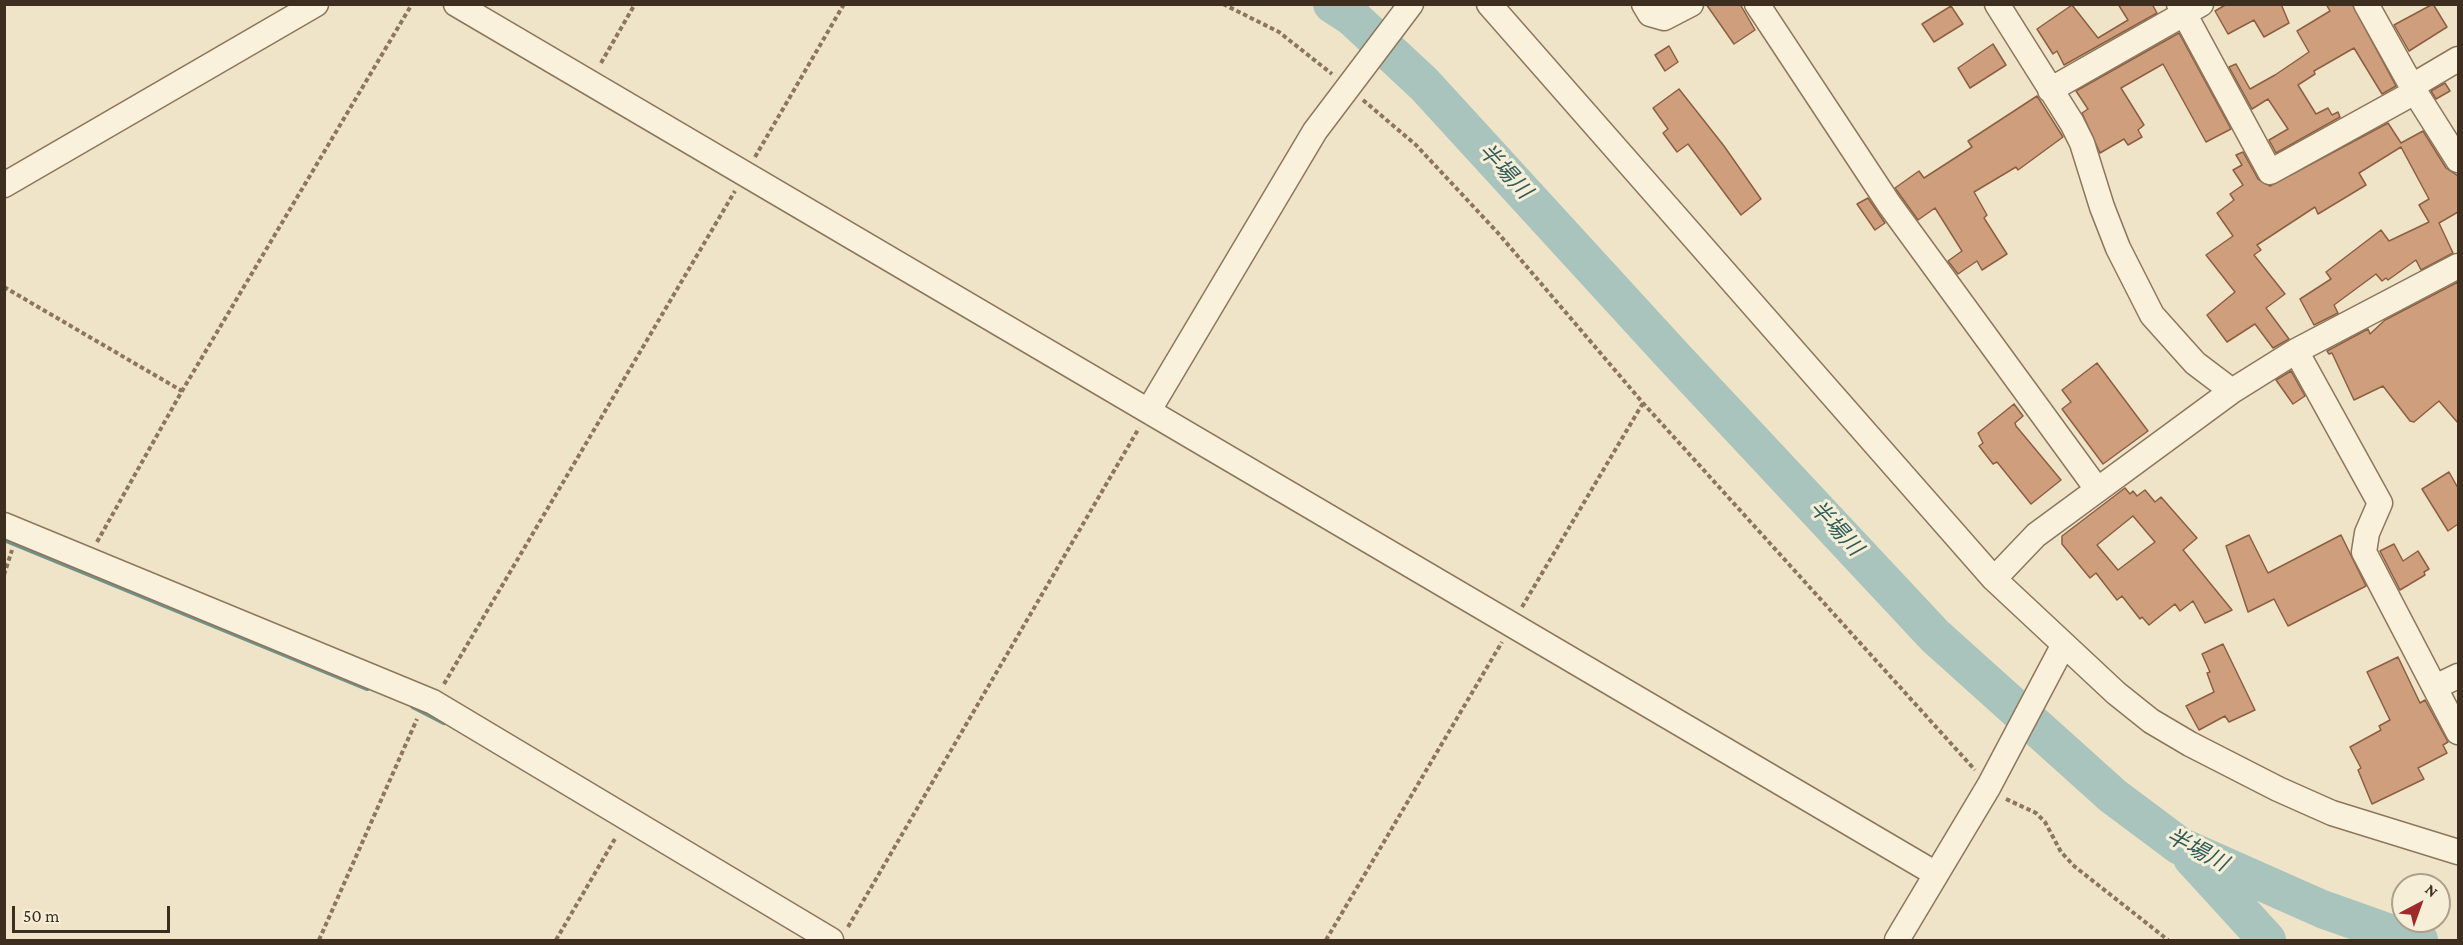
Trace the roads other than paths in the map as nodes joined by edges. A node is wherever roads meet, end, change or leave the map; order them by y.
1 (316, 4) edge
2 (456, 4) edge
3 (1411, 4) edge
4 (1489, 4) edge
5 (1644, 4) edge
6 (1691, 4) edge
7 (1757, 4) edge
8 (1998, 4) edge
9 (2366, 4) edge
10 (2188, 8) edge
11 (2458, 59) edge
12 (2050, 90) junction
13 (2415, 92) junction
14 (2458, 160) edge
15 (4, 185) edge
16 (2458, 266) edge
17 (2296, 351) junction
18 (2232, 391) junction
19 (1149, 410) junction
20 (2097, 489) junction
21 (4, 525) edge
22 (1994, 579) junction
23 (2061, 651) junction
24 (2458, 676) edge
25 (2435, 687) junction
26 (2458, 732) edge
27 (2458, 852) edge
28 (1936, 874) junction
29 (838, 935) edge
30 (1897, 940) edge

1 - 15 street
2 - 19 street
3 - 19 street
4 - 22 street
5 - 6 street
7 - 20 street
8 - 12 street
9 - 13 street
10 - 12 street
10 - 13 street
11 - 13 street
12 - 18 street
13 - 14 street
16 - 17 street
17 - 18 street
17 - 25 street
18 - 20 street
19 - 28 street
20 - 22 street
21 - 29 street
22 - 23 street
23 - 27 street
23 - 28 street
24 - 25 street
25 - 26 street
28 - 30 street

